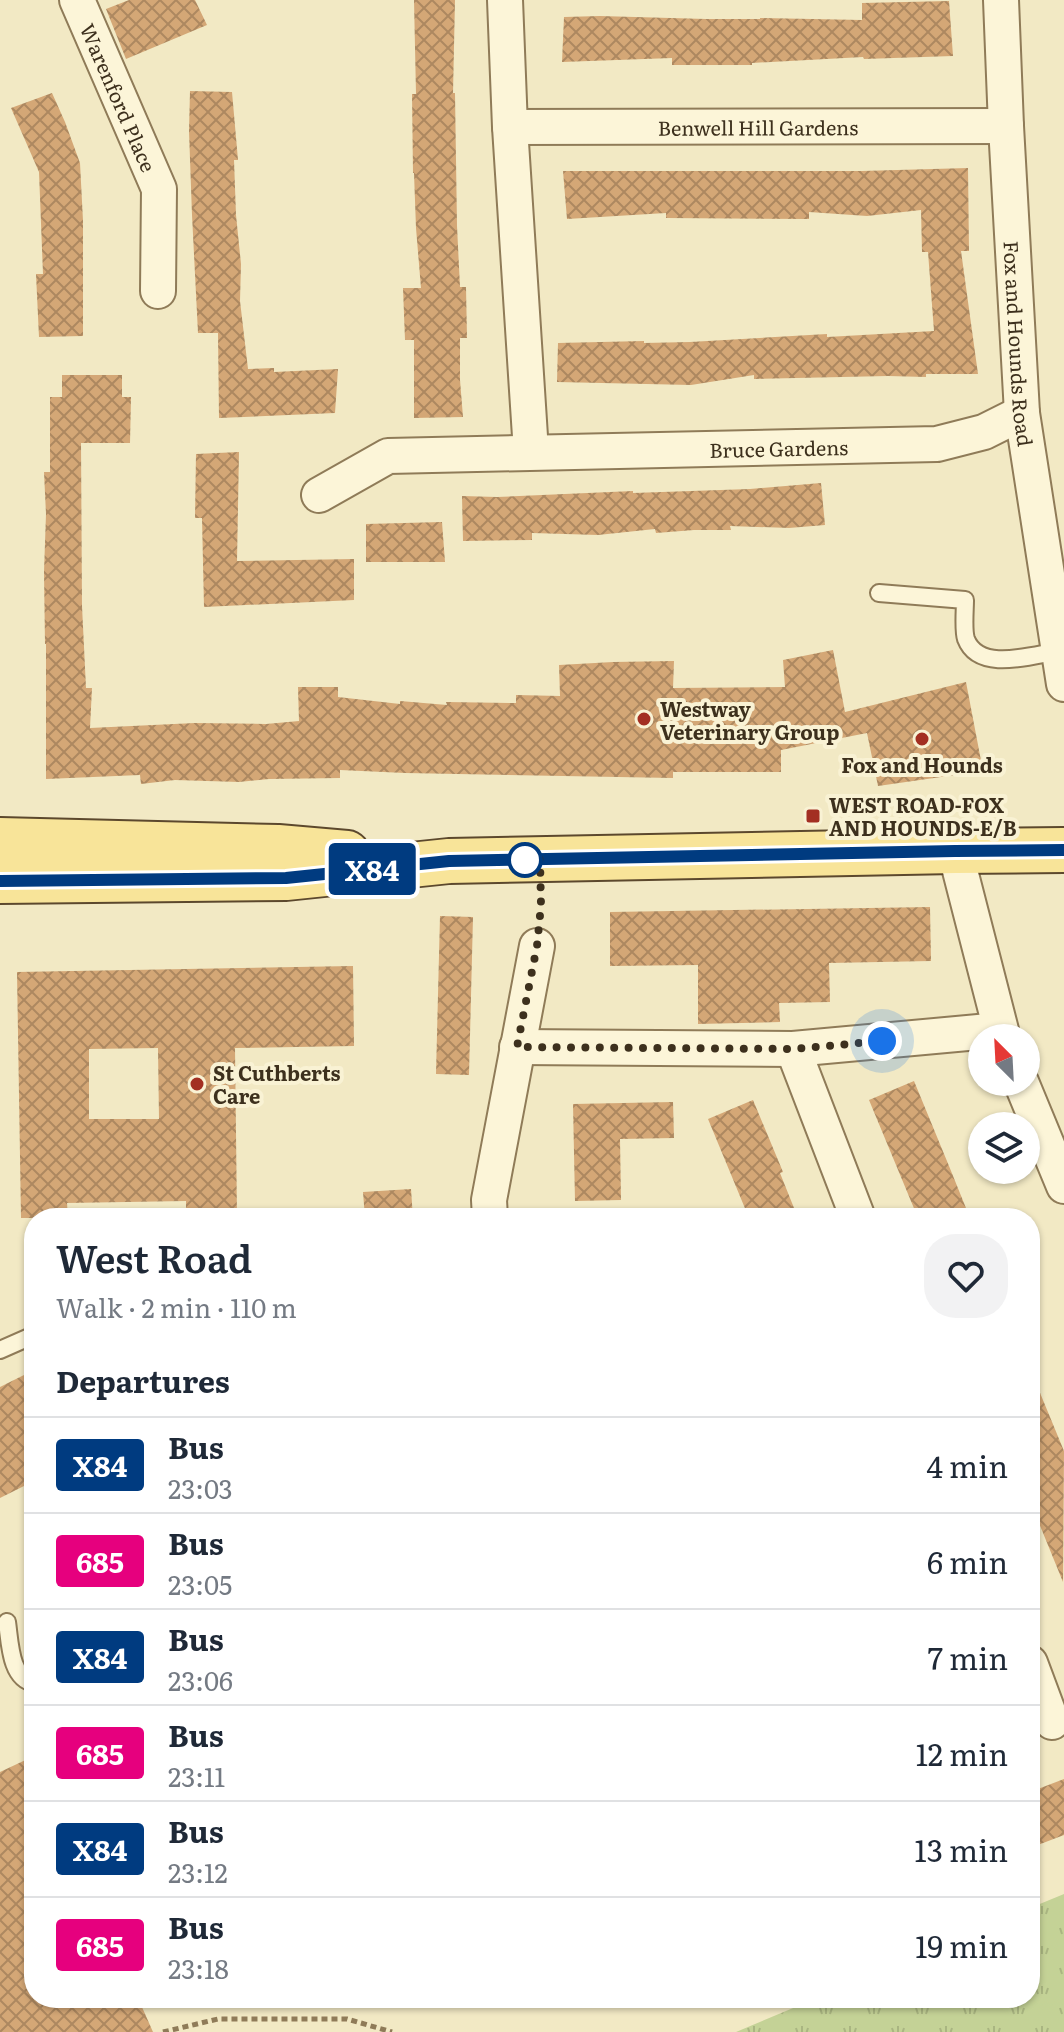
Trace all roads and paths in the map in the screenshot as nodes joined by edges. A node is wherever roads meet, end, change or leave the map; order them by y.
1 (77, 0) edge
2 (505, 0) edge
3 (1001, 0) edge
4 (1006, 126) junction
5 (510, 127) junction
6 (158, 291) dead end
7 (1022, 413) junction
8 (531, 452) junction
9 (319, 495) dead end
10 (879, 593) dead end
11 (1062, 668) edge
12 (0, 840) edge
13 (1064, 850) edge
14 (955, 851) junction
15 (449, 861) junction
16 (0, 881) edge
17 (537, 946) dead end
18 (998, 1024) edge
19 (968, 1036) edge
20 (517, 1047) junction
21 (793, 1049) junction
22 (1027, 1096) edge
23 (1064, 1186) edge
24 (489, 1208) edge
25 (854, 1208) edge
26 (24, 1339) edge
27 (0, 1350) edge
28 (7, 1622) dead end
29 (24, 1678) edge
30 (1040, 1695) edge
31 (1049, 1723) edge
32 (163, 2032) edge
33 (392, 2032) edge

1 - 6 street, Warenford Place
2 - 5 street
3 - 4 street, Fox and Hounds Road
4 - 5 street, Benwell Hill Gardens
4 - 7 street, Fox and Hounds Road
5 - 8 street
7 - 8 street, Bruce Gardens
7 - 11 street, Fox and Hounds Road
8 - 9 street, Bruce Gardens
10 - 11 lane
12 - 15 main road
13 - 14 main road
14 - 15 main road
14 - 18 street
15 - 16 main road
17 - 20 street
19 - 21 street
20 - 21 street
20 - 24 street
21 - 25 street
22 - 23 street
26 - 27 lane
28 - 29 lane
30 - 31 street
32 - 33 path

